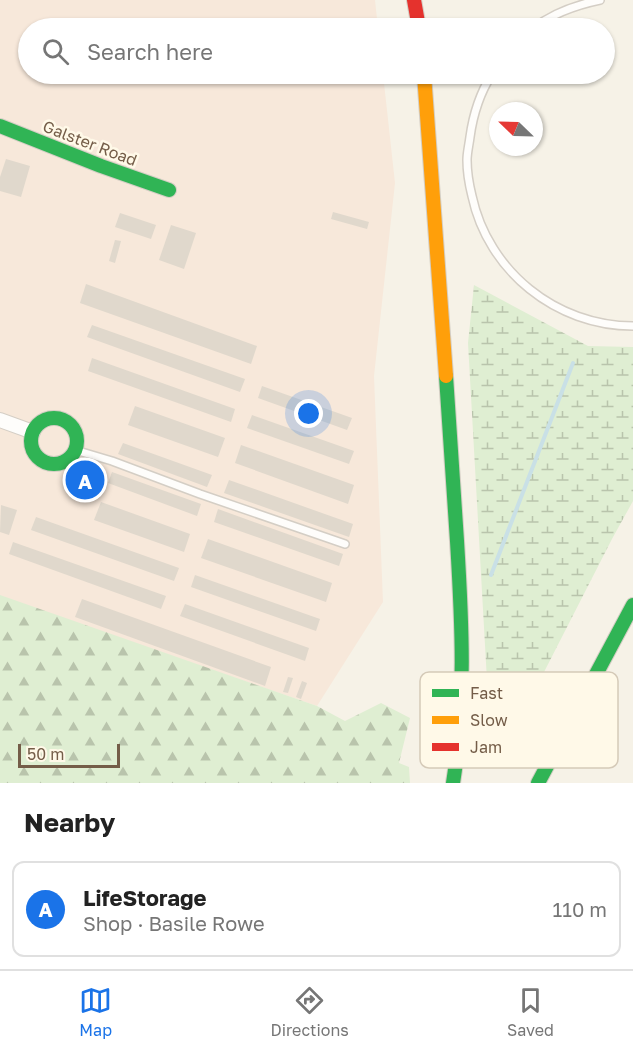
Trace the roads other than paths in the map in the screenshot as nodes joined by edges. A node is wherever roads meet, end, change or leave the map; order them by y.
1 (414, 0) edge
2 (600, 0) edge
3 (417, 18) edge
4 (549, 18) edge
5 (425, 84) edge
6 (485, 84) edge
7 (0, 126) edge
8 (169, 190) dead end
9 (633, 326) edge
10 (0, 420) edge
11 (33, 432) junction
12 (75, 450) junction
13 (345, 544) dead end
14 (633, 605) edge
15 (462, 672) edge
16 (597, 672) edge
17 (455, 768) edge
18 (546, 768) edge
19 (453, 783) edge
20 (538, 783) edge

1 - 3 main road
2 - 4 lane
5 - 15 main road
6 - 9 lane
7 - 8 main road, Galster Road
10 - 11 street
11 - 12 main road
11 - 12 main road
12 - 13 lane
14 - 16 main road
17 - 19 main road
18 - 20 main road

